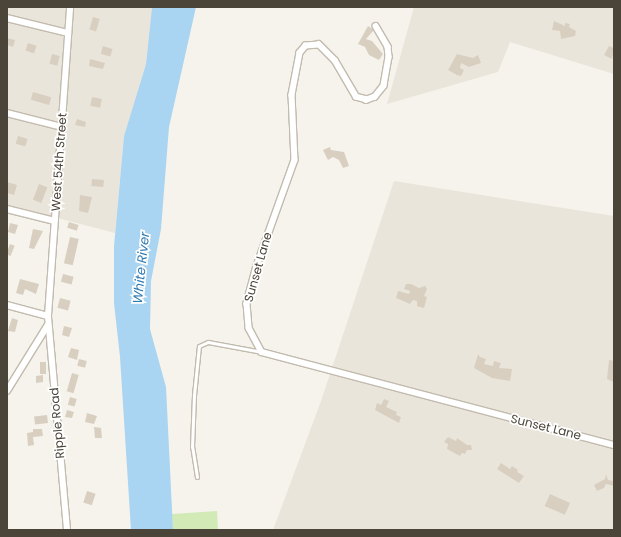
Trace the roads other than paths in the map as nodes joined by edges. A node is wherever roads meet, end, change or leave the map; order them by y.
1 (70, 7) edge
2 (7, 18) edge
3 (376, 26) dead end
4 (68, 33) junction
5 (7, 113) edge
6 (62, 128) junction
7 (7, 209) edge
8 (55, 221) junction
9 (7, 305) edge
10 (48, 316) junction
11 (48, 325) junction
12 (262, 352) junction
13 (7, 391) edge
14 (614, 445) edge
15 (197, 477) dead end
16 (67, 530) edge

1 - 4 street, West 54th Street
2 - 4 street
3 - 12 street, Sunset Lane
4 - 6 street, West 54th Street
5 - 6 street
6 - 8 street, West 54th Street
7 - 8 street
8 - 10 street, West 54th Street
9 - 10 street
10 - 11 street, Ripple Road
11 - 13 street
11 - 16 street, Ripple Road
12 - 14 street, Sunset Lane
12 - 15 lane

